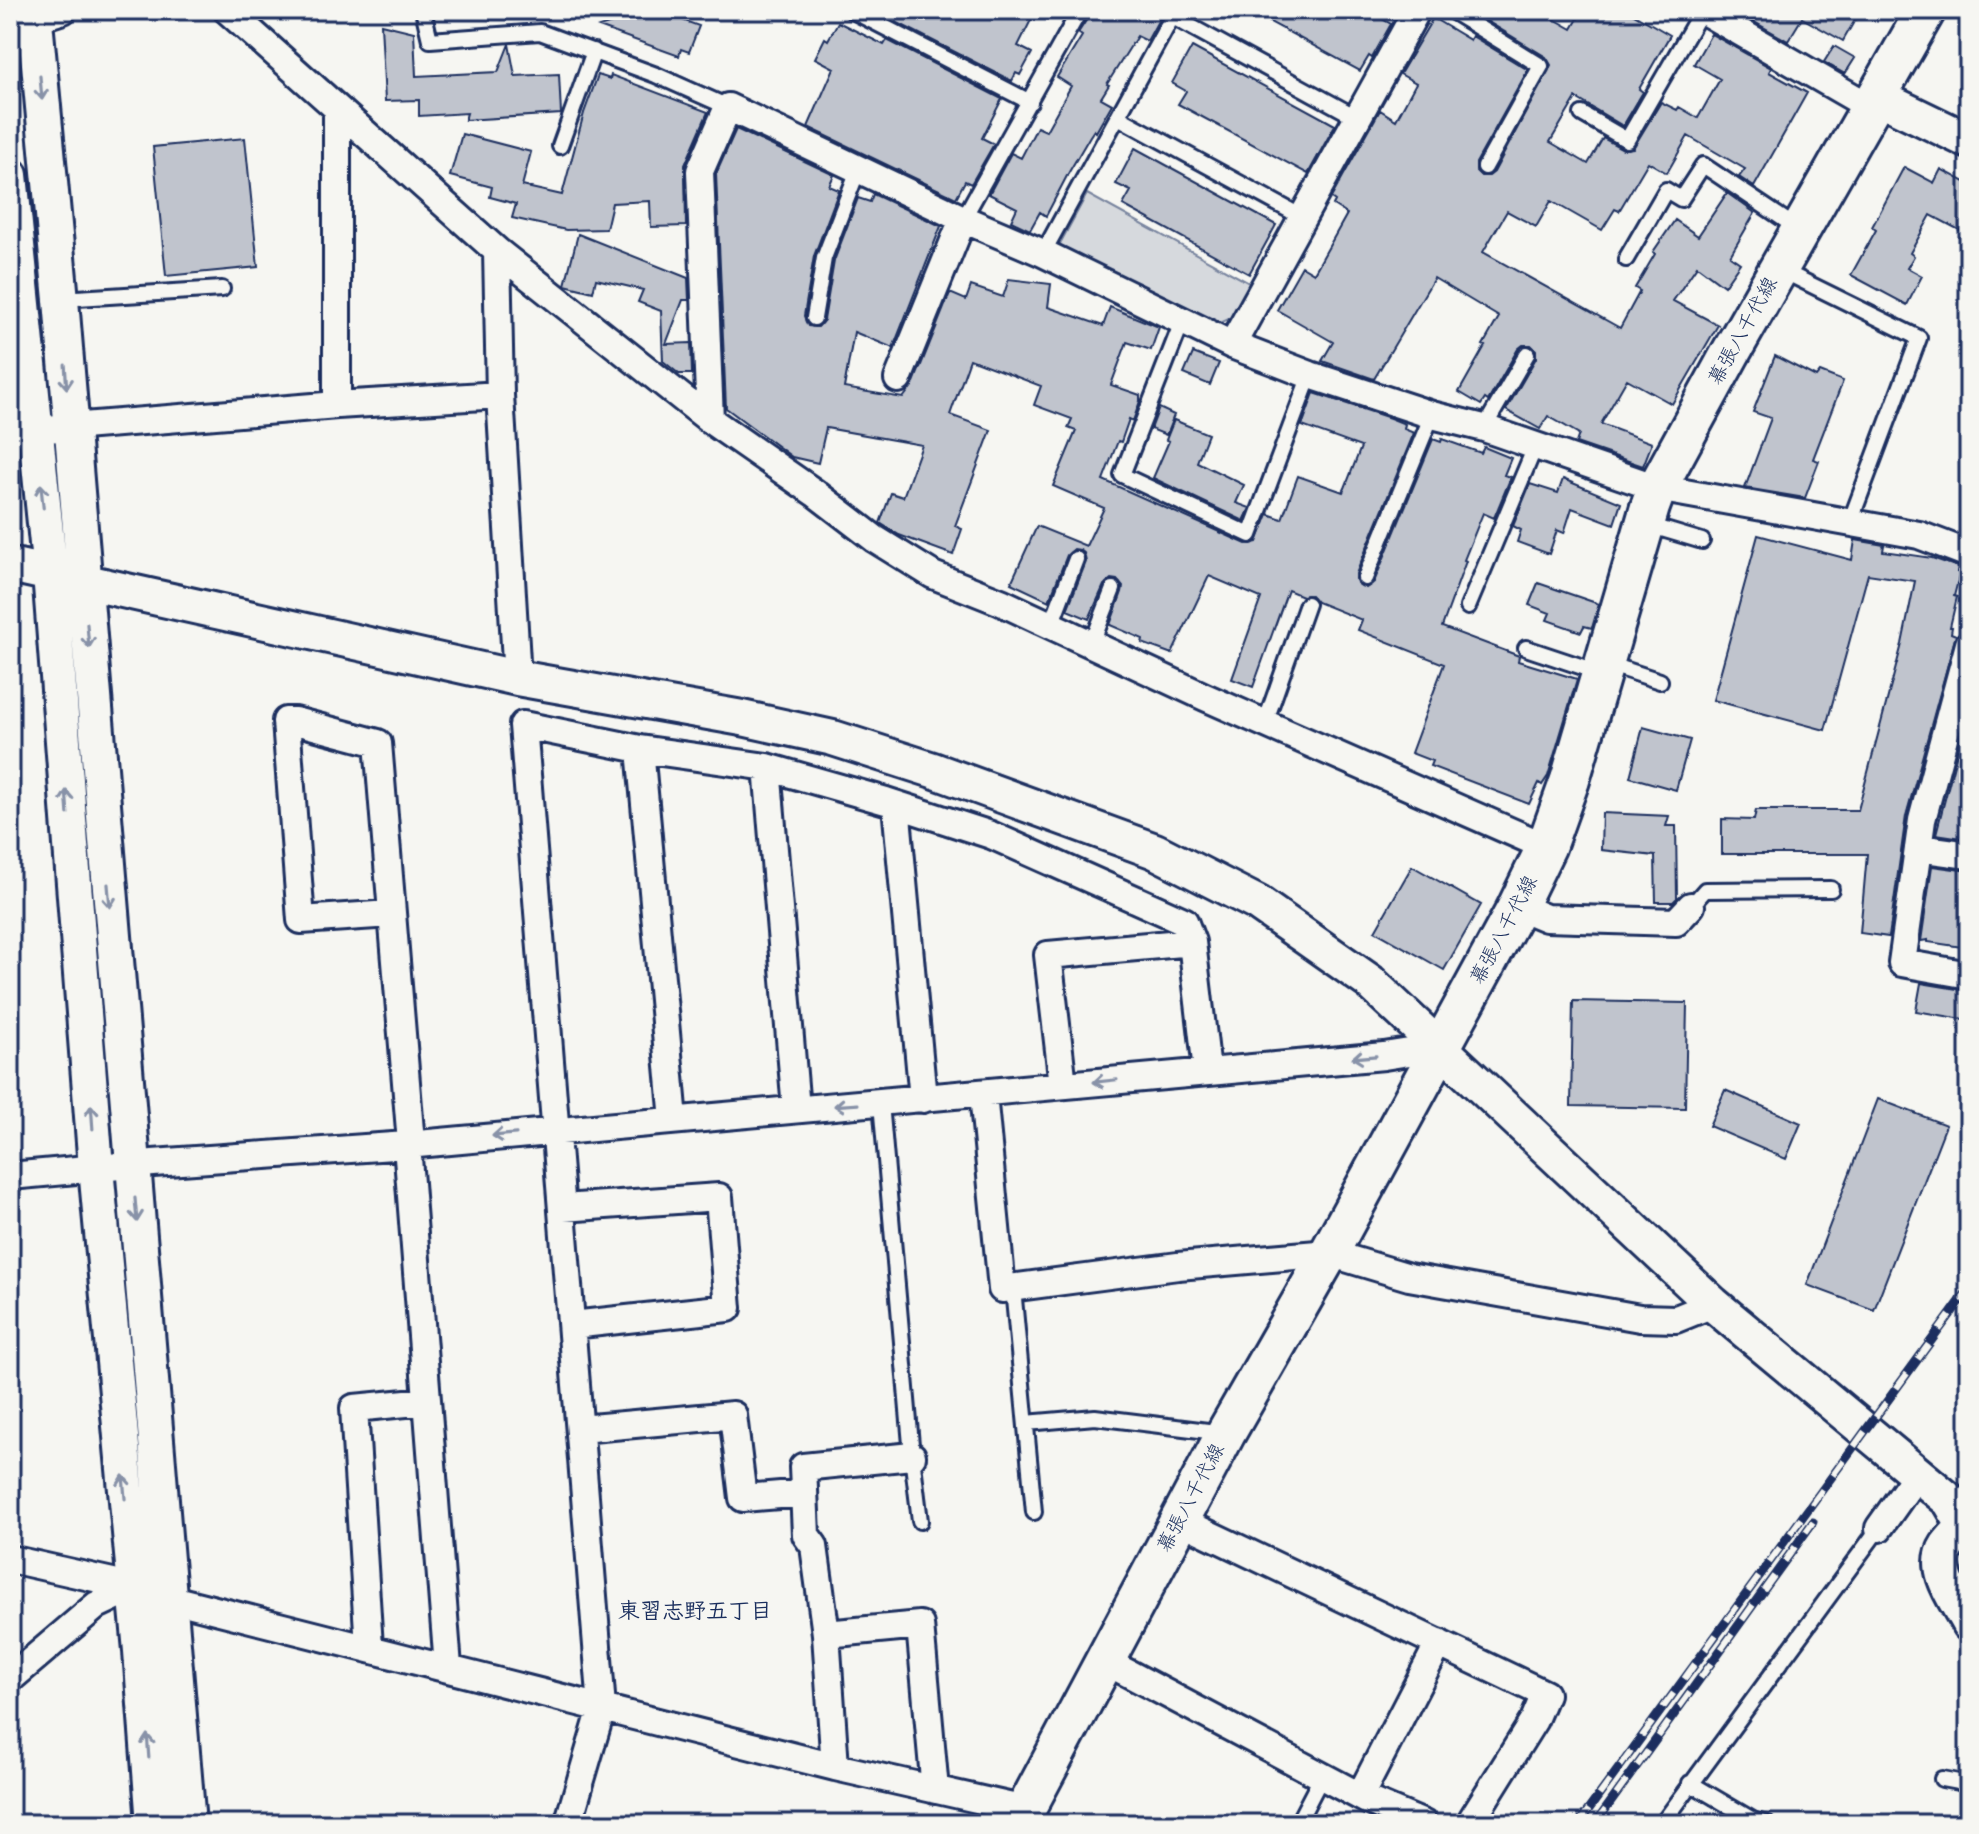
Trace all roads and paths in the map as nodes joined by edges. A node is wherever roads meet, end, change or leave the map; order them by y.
1 (227, 10) edge
2 (423, 10) edge
3 (851, 10) edge
4 (1080, 10) edge
5 (1450, 10) edge
6 (1702, 10) edge
7 (1926, 10) edge
8 (1174, 13) edge
9 (1408, 13) edge
10 (36, 15) edge
11 (594, 51) junction
12 (1873, 101) junction
13 (1030, 102) junction
14 (728, 107) junction
15 (337, 110) junction
16 (1582, 114) dead end
17 (1118, 117) junction
18 (1356, 117) junction
19 (1969, 141) edge
20 (560, 146) dead end
21 (1485, 167) dead end
22 (858, 170) junction
23 (10, 175) edge
24 (1302, 217) junction
25 (963, 219) junction
26 (1800, 230) junction
27 (497, 251) junction
28 (1043, 253) junction
29 (1626, 259) dead end
30 (1778, 268) junction
31 (222, 289) dead end
32 (61, 300) junction
33 (814, 318) dead end
34 (1182, 322) junction
35 (1232, 345) junction
36 (1527, 354) dead end
37 (1310, 375) junction
38 (898, 379) dead end
39 (500, 395) junction
40 (337, 405) junction
41 (1432, 415) junction
42 (710, 420) junction
43 (70, 427) junction
44 (1484, 428) junction
45 (22, 431) edge
46 (1535, 447) junction
47 (1657, 488) junction
48 (1850, 522) junction
49 (1645, 524) junction
50 (1702, 541) dead end
51 (1969, 554) edge
52 (1076, 559) dead end
53 (10, 565) edge
54 (50, 573) junction
55 (1365, 578) dead end
56 (83, 582) junction
57 (1113, 589) dead end
58 (1307, 604) dead end
59 (1468, 607) dead end
60 (1051, 625) junction
61 (1092, 643) junction
62 (1969, 644) edge
63 (1526, 648) dead end
64 (1603, 668) junction
65 (517, 678) junction
66 (1660, 681) dead end
67 (1265, 723) junction
68 (640, 749) junction
69 (767, 767) junction
70 (896, 805) junction
71 (1546, 847) junction
72 (1918, 848) junction
73 (1969, 855) edge
74 (1831, 889) dead end
75 (1517, 906) junction
76 (1691, 906) joint
77 (391, 914) junction
78 (1192, 942) junction
79 (1969, 975) edge
80 (1441, 1047) junction
81 (1207, 1071) junction
82 (1063, 1085) junction
83 (983, 1094) junction
84 (923, 1099) junction
85 (881, 1103) junction
86 (796, 1109) junction
87 (674, 1120) junction
88 (557, 1130) junction
89 (409, 1144) junction
90 (132, 1165) junction
91 (96, 1168) junction
92 (10, 1176) edge
93 (563, 1208) junction
94 (1329, 1253) junction
95 (1013, 1288) junction
96 (1713, 1304) junction
97 (572, 1325) junction
98 (427, 1401) junction
99 (1026, 1423) junction
100 (580, 1429) junction
101 (1226, 1433) junction
102 (912, 1456) junction
103 (1918, 1473) junction
104 (804, 1493) junction
105 (1034, 1512) dead end
106 (1963, 1517) edge
107 (1179, 1520) junction
108 (920, 1521) dead end
109 (1879, 1528) joint
110 (10, 1559) edge
111 (135, 1587) junction
112 (168, 1598) junction
113 (1969, 1624) edge
114 (826, 1634) junction
115 (1439, 1643) junction
116 (369, 1647) junction
117 (1105, 1661) junction
118 (448, 1667) junction
119 (10, 1679) edge
120 (602, 1708) junction
121 (835, 1767) junction
122 (1322, 1776) junction
123 (1942, 1779) dead end
124 (1690, 1783) junction
125 (1969, 1784) edge
126 (935, 1790) junction
127 (1360, 1796) junction
128 (1022, 1817) edge
129 (154, 1824) edge
130 (188, 1824) edge
131 (568, 1824) edge
132 (1297, 1824) edge
133 (1424, 1824) edge
134 (1469, 1824) edge
135 (1662, 1824) edge
136 (1767, 1824) edge

1 - 15 street
2 - 11 lane
3 - 13 lane
4 - 13 lane
5 - 21 lane
6 - 12 street
6 - 16 lane
7 - 12 main road, 幕張八千代線
8 - 17 lane
8 - 18 lane
9 - 18 street
10 -> 32 street
11 - 14 lane
11 - 20 lane
12 - 19 street
12 - 26 main road, 幕張八千代線
13 - 25 lane
14 - 22 street
14 - 42 street
15 - 27 street
15 - 40 street
17 - 24 lane
17 - 28 lane
18 - 24 street
22 - 25 street
22 - 33 lane
23 - 45 street
24 - 35 street
25 - 28 street
25 - 38 street
26 - 29 lane
26 - 30 main road, 幕張八千代線
27 - 39 street
27 - 42 street
28 - 34 street
30 - 47 main road, 幕張八千代線
30 - 48 lane
31 - 32 lane
32 -> 43 street
34 - 35 street
34 - 37 lane
35 - 37 street
36 - 44 lane
37 - 41 street
39 - 40 street
39 - 65 street
40 - 43 street
41 - 44 street
41 - 55 lane
42 - 60 street
43 - 45 street
43 - 56 street
44 - 46 street
54 -> 45 street
46 - 47 street
46 - 59 lane
47 - 48 street
47 - 49 main road, 幕張八千代線
48 - 51 street
49 - 50 lane
49 - 64 main road, 幕張八千代線
52 - 60 lane
53 - 54 street
54 - 56 street
91 -> 54 street
56 - 65 street
56 -> 90 street
57 - 61 lane
58 - 67 lane
60 - 61 street
61 - 67 street
62 - 72 street
63 - 64 lane
64 - 66 lane
64 - 71 main road, 幕張八千代線
65 - 80 street
67 - 71 street
68 - 69 street
68 - 87 street
68 - 88 street
69 - 70 street
69 - 86 street
70 - 78 street
70 - 84 street
71 - 75 main road, 幕張八千代線
72 - 73 street
72 - 79 street
74 - 76 lane
75 - 76 street
75 - 80 main road, 幕張八千代線
77 - 77 street
77 - 89 street
78 - 81 street
78 - 82 street
80 -> 81 street
80 - 94 main road, 幕張八千代線
80 - 96 street
81 -> 82 street
82 - 83 street
83 - 84 street
83 - 95 street
84 - 85 street
85 -> 86 street
85 - 102 lane
86 - 87 street
87 - 88 street
88 -> 89 street
88 - 93 street
89 - 90 street
89 - 98 street
90 - 91 street
90 -> 112 street
91 - 92 street
111 -> 91 street
93 - 97 street
93 - 97 street
94 - 95 street
94 - 96 street
94 - 101 main road, 幕張八千代線
95 - 99 lane
96 - 103 street
97 - 100 street
98 - 116 street
98 - 118 street
99 - 101 lane
99 - 105 lane
100 - 104 street
100 - 120 street
101 - 107 main road, 幕張八千代線
102 - 104 street
102 - 108 lane
103 - 106 street
103 - 109 street
104 - 114 street
106 - 113 street
107 - 115 street
107 - 117 main road, 幕張八千代線
109 - 124 lane
110 - 111 street
111 - 112 street
111 - 119 street
129 -> 111 street
112 - 116 street
112 - 130 street
114 - 121 street
114 - 126 street
115 - 127 street
115 - 134 street
116 - 118 street
117 - 122 street
117 - 128 main road, 幕張八千代線
118 - 120 street
120 - 121 street
120 - 131 street
121 - 126 street
122 - 127 street
122 - 132 lane
123 - 125 lane
124 - 135 lane
124 - 136 lane
126 - 128 street
127 - 133 street

